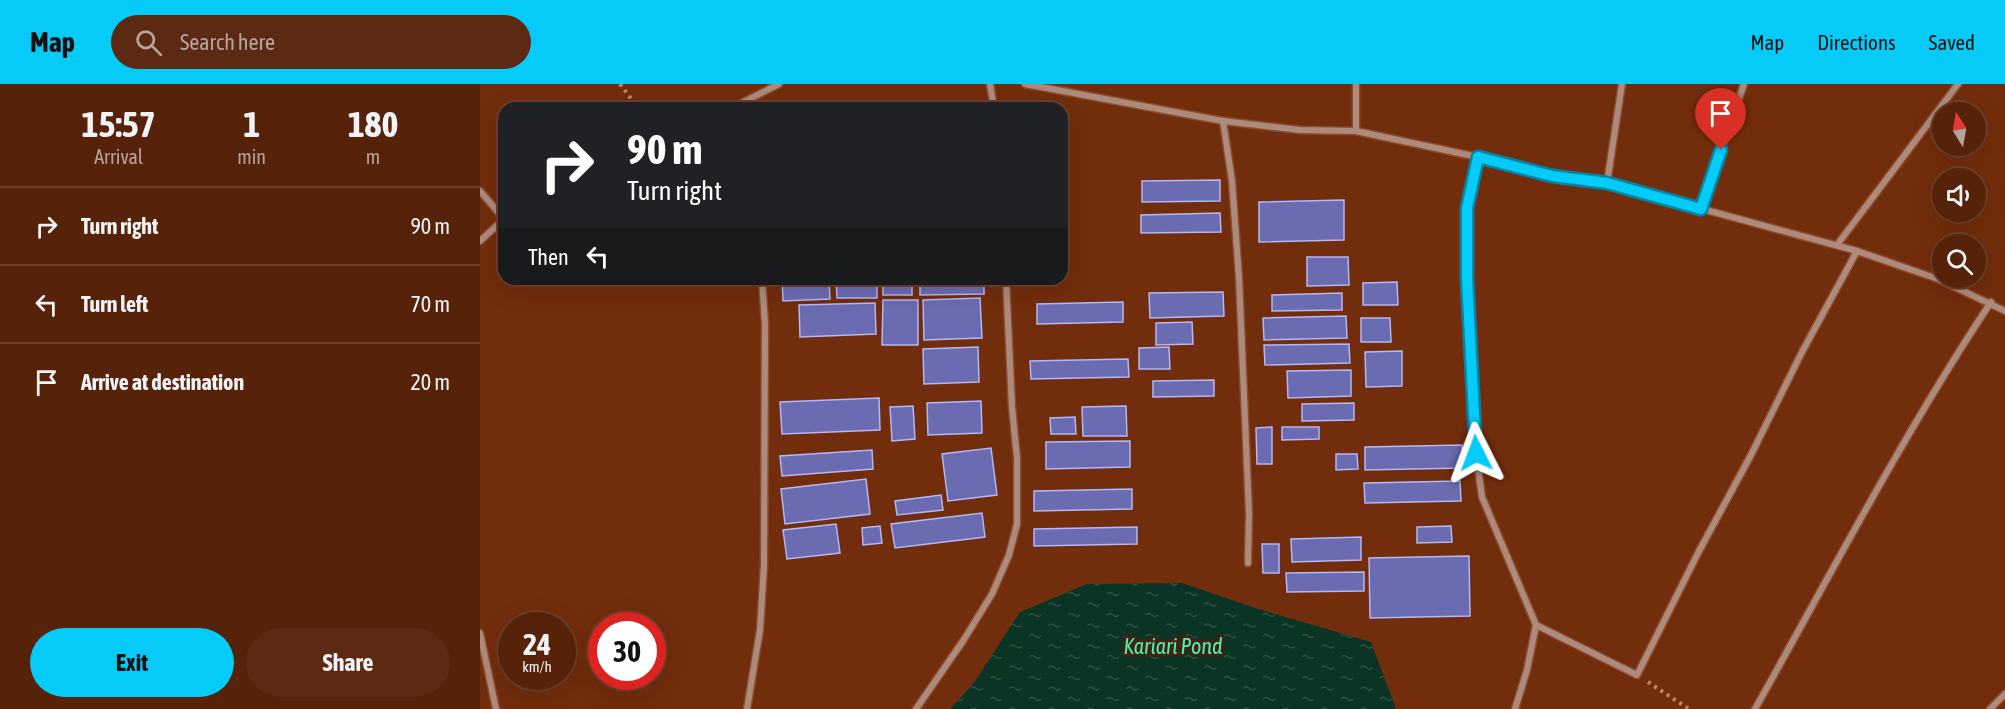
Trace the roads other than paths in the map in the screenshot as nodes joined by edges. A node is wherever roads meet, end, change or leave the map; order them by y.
1 (779, 84) edge
2 (990, 84) edge
3 (1025, 84) edge
4 (1356, 84) edge
5 (1622, 84) edge
6 (1744, 84) edge
7 (1958, 84) edge
8 (748, 102) edge
9 (993, 102) edge
10 (1223, 120) junction
11 (1356, 131) junction
12 (1478, 157) junction
13 (1607, 183) junction
14 (480, 191) edge
15 (1701, 209) junction
16 (498, 212) edge
17 (498, 224) edge
18 (480, 241) edge
19 (1837, 245) junction
20 (1857, 251) junction
21 (762, 285) edge
22 (1006, 285) edge
23 (1991, 302) junction
24 (2005, 311) edge
25 (1248, 563) dead end
26 (1536, 625) junction
27 (480, 633) edge
28 (2005, 694) edge
29 (496, 709) edge
30 (747, 709) edge
31 (916, 709) edge
32 (1515, 709) edge
33 (1755, 709) edge
34 (1990, 709) edge

1 - 8 street
2 - 9 street
3 - 10 street
4 - 11 street
5 - 13 street
6 - 15 street
7 - 19 street
10 - 11 street
10 - 25 street
11 - 12 street
12 - 13 street
12 - 26 street
13 - 15 street
14 - 16 street
15 - 19 street
17 - 18 street
19 - 20 street
20 - 23 street
20 - 26 street
21 - 30 street
22 - 31 street
23 - 24 street
23 - 33 street
26 - 32 street
27 - 29 street
28 - 34 street

